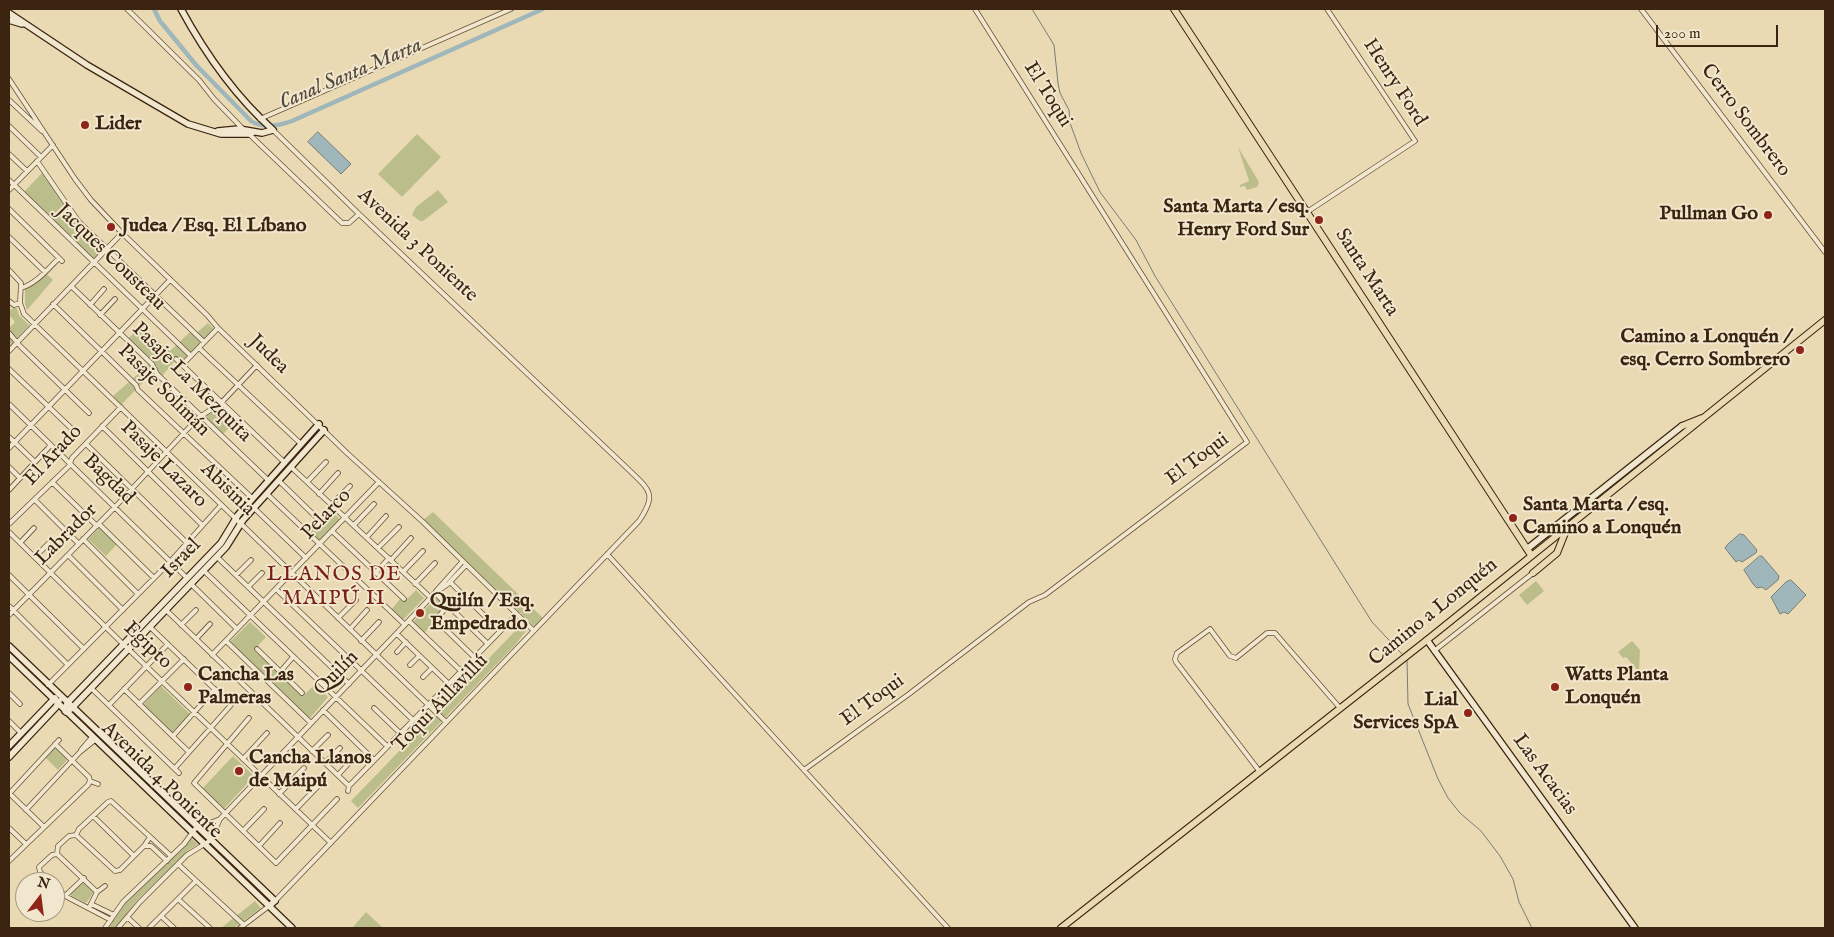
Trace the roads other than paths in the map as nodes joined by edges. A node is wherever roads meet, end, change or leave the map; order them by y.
1 (127, 9) edge
2 (181, 9) edge
3 (511, 9) edge
4 (975, 9) edge
5 (1174, 9) edge
6 (1327, 9) edge
7 (1641, 9) edge
8 (9, 13) edge
9 (9, 20) edge
10 (24, 25) junction
11 (9, 79) edge
12 (9, 100) edge
13 (260, 119) junction
14 (9, 126) edge
15 (243, 129) junction
16 (272, 129) junction
17 (43, 131) junction
18 (209, 131) junction
19 (251, 133) junction
20 (53, 145) junction
21 (9, 154) edge
22 (41, 157) junction
23 (37, 161) junction
24 (27, 171) junction
25 (9, 180) edge
26 (14, 185) junction
27 (9, 190) edge
28 (9, 210) edge
29 (1307, 212) junction
30 (359, 214) junction
31 (122, 233) junction
32 (9, 238) edge
33 (108, 248) junction
34 (1825, 252) edge
35 (93, 263) junction
36 (9, 270) edge
37 (45, 272) junction
38 (170, 280) junction
39 (71, 286) junction
40 (21, 288) junction
41 (104, 290) dead end
42 (155, 295) junction
43 (115, 299) dead end
44 (9, 301) edge
45 (20, 303) junction
46 (54, 304) junction
47 (90, 304) junction
48 (142, 309) junction
49 (100, 315) junction
50 (1825, 320) edge
51 (35, 324) junction
52 (218, 328) junction
53 (9, 333) edge
54 (119, 333) junction
55 (17, 342) junction
56 (204, 342) junction
57 (199, 348) junction
58 (9, 351) edge
59 (102, 351) junction
60 (191, 356) junction
61 (176, 359) dead end
62 (182, 365) junction
63 (257, 365) junction
64 (9, 369) edge
65 (83, 370) junction
66 (238, 385) junction
67 (65, 389) junction
68 (222, 402) junction
69 (9, 404) edge
70 (48, 407) junction
71 (121, 407) junction
72 (89, 413) dead end
73 (201, 416) junction
74 (1705, 417) junction
75 (319, 424) junction
76 (31, 425) junction
77 (102, 426) junction
78 (1682, 426) joint
79 (72, 429) dead end
80 (324, 430) junction
81 (184, 433) junction
82 (9, 437) edge
83 (14, 443) junction
84 (86, 444) junction
85 (301, 444) junction
86 (51, 445) junction
87 (9, 448) edge
88 (166, 452) junction
89 (35, 462) junction
90 (284, 462) junction
91 (326, 462) dead end
92 (70, 463) junction
93 (9, 467) edge
94 (292, 467) junction
95 (148, 471) junction
96 (338, 474) dead end
97 (20, 478) junction
98 (268, 480) junction
99 (279, 481) junction
100 (52, 482) junction
101 (307, 482) junction
102 (379, 482) junction
103 (350, 486) dead end
104 (132, 489) junction
105 (9, 490) edge
106 (649, 491) joint
107 (266, 494) junction
108 (319, 494) junction
109 (252, 498) junction
110 (35, 500) junction
111 (374, 504) dead end
112 (221, 505) junction
113 (331, 505) junction
114 (115, 507) junction
115 (254, 508) junction
116 (386, 516) dead end
117 (316, 517) dead end
118 (345, 517) junction
119 (235, 519) junction
120 (9, 524) edge
121 (241, 524) junction
122 (98, 525) junction
123 (202, 525) junction
124 (354, 525) junction
125 (399, 527) dead end
126 (1568, 527) junction
127 (34, 528) dead end
128 (332, 531) junction
129 (9, 532) edge
130 (366, 537) junction
131 (411, 538) dead end
132 (83, 540) junction
133 (186, 542) junction
134 (20, 543) junction
135 (49, 543) dead end
136 (79, 544) junction
137 (319, 544) junction
138 (378, 548) junction
139 (423, 551) dead end
140 (1530, 552) junction
141 (607, 554) junction
142 (68, 555) junction
143 (35, 557) junction
144 (217, 557) junction
145 (306, 558) junction
146 (390, 559) junction
147 (250, 560) dead end
148 (170, 561) junction
149 (462, 562) junction
150 (435, 563) dead end
151 (466, 565) junction
152 (204, 571) junction
153 (376, 572) junction
154 (403, 572) junction
155 (51, 573) junction
156 (262, 573) dead end
157 (292, 573) junction
158 (1533, 574) joint
159 (9, 575) edge
160 (236, 575) junction
161 (154, 578) junction
162 (187, 578) junction
163 (450, 582) junction
164 (191, 584) junction
165 (415, 584) junction
166 (248, 587) junction
167 (276, 589) junction
168 (138, 594) junction
169 (435, 594) junction
170 (29, 595) junction
171 (431, 598) junction
172 (404, 599) dead end
173 (356, 600) dead end
174 (264, 602) junction
175 (448, 605) junction
176 (9, 606) edge
177 (13, 610) junction
178 (123, 610) junction
179 (166, 610) junction
180 (196, 610) dead end
181 (367, 610) dead end
182 (517, 614) junction
183 (9, 615) edge
184 (250, 616) junction
185 (338, 618) junction
186 (409, 621) junction
187 (380, 622) dead end
188 (210, 624) dead end
189 (181, 625) junction
190 (405, 625) junction
191 (150, 626) junction
192 (106, 627) junction
193 (237, 629) junction
194 (350, 629) junction
195 (533, 630) junction
196 (500, 631) junction
197 (397, 634) junction
198 (196, 639) junction
199 (362, 640) junction
200 (1427, 640) junction
201 (226, 641) junction
202 (406, 642) junction
203 (123, 644) junction
204 (168, 644) junction
205 (487, 644) junction
206 (9, 646) edge
207 (84, 649) junction
208 (128, 649) junction
209 (257, 650) dead end
210 (1434, 651) junction
211 (397, 652) dead end
212 (212, 655) junction
213 (376, 655) junction
214 (9, 656) edge
215 (419, 656) junction
216 (294, 657) junction
217 (474, 657) junction
218 (184, 659) junction
219 (68, 665) junction
220 (410, 665) dead end
221 (146, 666) junction
222 (432, 668) junction
223 (460, 670) junction
224 (361, 671) junction
225 (280, 672) junction
226 (423, 677) dead end
227 (162, 681) junction
228 (448, 683) junction
229 (349, 684) junction
230 (48, 685) junction
231 (92, 688) junction
232 (124, 689) junction
233 (215, 689) junction
234 (9, 693) edge
235 (302, 693) dead end
236 (60, 696) junction
237 (335, 698) junction
238 (55, 702) junction
239 (66, 703) junction
240 (20, 704) dead end
241 (139, 704) junction
242 (428, 704) junction
243 (109, 705) junction
244 (72, 708) junction
245 (374, 708) dead end
246 (1340, 708) junction
247 (323, 710) junction
248 (66, 712) junction
249 (194, 712) junction
250 (249, 718) dead end
251 (412, 720) junction
252 (9, 721) edge
253 (311, 722) junction
254 (446, 722) junction
255 (210, 728) junction
256 (21, 733) junction
257 (267, 733) dead end
258 (400, 733) junction
259 (328, 735) dead end
260 (173, 736) junction
261 (297, 737) junction
262 (93, 738) junction
263 (16, 739) junction
264 (59, 740) dead end
265 (21, 744) junction
266 (55, 744) junction
267 (227, 744) junction
268 (9, 746) edge
269 (387, 746) junction
270 (340, 748) dead end
271 (312, 751) junction
272 (189, 752) junction
273 (9, 757) edge
274 (243, 759) junction
275 (374, 760) junction
276 (72, 761) junction
277 (350, 762) dead end
278 (326, 763) junction
279 (175, 768) junction
280 (304, 768) dead end
281 (804, 770) junction
282 (1260, 772) junction
283 (179, 773) dead end
284 (338, 775) junction
285 (260, 776) junction
286 (90, 781) junction
287 (321, 783) dead end
288 (98, 784) dead end
289 (349, 786) junction
290 (348, 791) dead end
291 (9, 793) edge
292 (280, 794) junction
293 (336, 799) dead end
294 (264, 809) dead end
295 (296, 809) junction
296 (26, 810) junction
297 (224, 814) junction
298 (93, 816) junction
299 (220, 819) junction
300 (280, 823) dead end
301 (312, 825) junction
302 (44, 827) junction
303 (197, 827) junction
304 (9, 828) edge
305 (243, 831) junction
306 (192, 832) junction
307 (76, 835) junction
308 (150, 837) junction
309 (210, 840) junction
310 (331, 843) junction
311 (26, 844) junction
312 (204, 844) junction
313 (144, 846) junction
314 (259, 846) junction
315 (57, 854) junction
316 (134, 856) junction
317 (171, 856) junction
318 (9, 860) edge
319 (166, 860) junction
320 (178, 864) junction
321 (40, 872) edge
322 (84, 878) junction
323 (147, 879) junction
324 (196, 881) junction
325 (105, 886) dead end
326 (154, 886) junction
327 (97, 892) junction
328 (66, 896) joint
329 (178, 899) junction
330 (275, 901) junction
331 (91, 904) junction
332 (269, 906) junction
333 (88, 908) junction
334 (114, 915) junction
335 (161, 916) junction
336 (127, 917) junction
337 (111, 920) junction
338 (242, 927) edge
339 (105, 928) edge
340 (118, 928) edge
341 (139, 928) edge
342 (149, 928) edge
343 (174, 928) edge
344 (210, 928) edge
345 (292, 928) edge
346 (948, 928) edge
347 (1061, 928) edge
348 (1635, 928) edge

1 - 15 street
2 - 13 street, Avenida 3 Poniente
3 - 13 street
4 - 281 street, El Toqui
5 - 29 main road, Santa Marta
6 - 29 street, Henry Ford
7 - 34 street, Cerro Sombrero
8 - 10 street
9 - 10 street
10 - 18 street
11 - 17 street, Judea
12 - 17 street
13 - 16 street, Avenida 3 Poniente
14 - 22 street
15 - 18 street
15 - 19 street
16 - 19 street
16 - 30 street, Avenida 3 Poniente
17 - 20 street, Judea
18 - 19 street
19 - 30 street
20 - 22 street
20 - 31 street, Judea
21 - 24 street
22 - 23 street
23 - 24 street
23 - 33 street
24 - 26 street
25 - 26 street, Jacques Cousteau
26 - 27 street
26 - 35 street, Jacques Cousteau
28 - 37 street
29 - 140 main road, Santa Marta
30 - 106 street, Avenida 3 Poniente
31 - 33 street
31 - 38 street, Judea
32 - 37 street
33 - 35 street
33 - 42 street
35 - 39 street
35 - 48 street, Jacques Cousteau
36 - 40 street
37 - 40 street
38 - 42 street
38 - 52 street, Judea
39 - 46 street
39 - 47 street, Pasaje La Mezquita
40 - 45 street
41 - 47 street
42 - 48 street
42 - 56 street
43 - 49 street
44 - 45 street
45 - 51 street, Abisinia
46 - 51 street
46 - 59 street, Pasaje Solimán
47 - 49 street, Pasaje La Mezquita
48 - 54 street
48 - 60 street, Jacques Cousteau
49 - 54 street, Pasaje La Mezquita
50 - 74 main road, Camino a Lonquén
51 - 55 street
51 - 65 street, Abisinia
52 - 56 street
52 - 63 street, Judea
53 - 55 street
54 - 59 street
54 - 73 street, Pasaje La Mezquita
55 - 58 street
55 - 67 street
56 - 57 street
57 - 60 street
57 - 66 street
59 - 65 street
59 - 81 street, Pasaje Solimán
60 - 62 street
61 - 62 street
62 - 68 street
63 - 66 street, Labrador
63 - 75 street, Judea
64 - 70 street
65 - 67 street
65 - 71 street, Abisinia
66 - 68 street, Labrador
66 - 85 street
67 - 70 street
67 - 72 street
68 - 73 street, Labrador
68 - 90 street
69 - 76 street, Bagdad
70 - 76 street
70 - 79 street
71 - 77 street, El Arado
71 - 88 street, Abisinia
73 - 81 street, Labrador
73 - 98 street, Pasaje La Mezquita
74 - 78 main road
74 - 126 main road, Camino a Lonquén
75 - 80 street, Judea
75 - 85 street, Israel
76 - 83 street
76 - 86 street, Bagdad
77 - 84 street, El Arado
77 - 95 street, Pasaje Lazaro
78 - 140 street, Camino a Lonquén
80 - 94 street, Israel
80 - 102 street, Judea
81 - 88 street, Labrador
81 - 109 street, Pasaje Solimán
82 - 83 street
83 - 87 street
83 - 89 street
84 - 92 street, El Arado
84 - 104 street
85 - 90 street, Israel
86 - 89 street
86 - 92 street, Bagdad
88 - 95 street, Labrador
88 - 112 street, Abisinia
89 - 97 street
90 - 98 street, Israel
91 - 101 street
92 - 100 street, El Arado
92 - 114 street, Bagdad
93 - 97 street
94 - 99 street, Israel
94 - 101 street
95 - 104 street, Labrador
95 - 123 street, Pasaje Lazaro
96 - 108 street
97 - 105 street
98 - 109 street, Israel
99 - 107 street, Israel
99 - 117 street
100 - 110 street, El Arado
100 - 122 street
101 - 108 street
102 - 118 street, Pelarco
102 - 149 street, Judea
103 - 113 street
104 - 114 street, Labrador
104 - 133 street
106 - 141 street, Toqui Aillavillú
107 - 115 street, Israel
107 - 137 street
108 - 113 street
109 - 119 street, Israel
110 - 120 street, El Arado
110 - 136 street
111 - 124 street
112 - 119 street, Abisinia
112 - 123 street
113 - 118 street
114 - 122 street, Labrador
114 - 148 street, Bagdad
115 - 121 street, Israel
115 - 145 street
116 - 130 street
118 - 124 street
118 - 128 street, Pelarco
119 - 121 street, Abisinia
119 - 162 street, Israel
121 - 144 street, Israel
121 - 157 street, Abisinia
122 - 132 street, Labrador
122 - 161 street
123 - 133 street
124 - 130 street
125 - 138 street
126 - 140 main road, Camino a Lonquén
126 - 158 main road
127 - 134 street
128 - 137 street, Pelarco
128 - 153 street
129 - 134 street, Egipto
130 - 138 street
131 - 146 street
132 - 136 street, Labrador
132 - 168 street
133 - 148 street
134 - 143 street, Egipto
135 - 143 street
136 - 142 street, Labrador
137 - 145 street, Pelarco
137 - 190 street
138 - 146 street
139 - 154 street
140 - 200 main road, Camino a Lonquén
141 - 195 street, Toqui Aillavillú
141 - 281 street
142 - 155 street, Labrador
142 - 178 street
143 - 155 street, Egipto
144 - 152 street, Israel
144 - 160 street
145 - 157 street, Pelarco
146 - 153 street
146 - 154 street
147 - 160 street
148 - 161 street
148 - 162 street, Bagdad
149 - 151 street, Judea
149 - 169 street, Quilín
150 - 165 street
151 - 163 street, Quilín
151 - 182 street, Judea
152 - 164 street, Israel
152 - 184 street
153 - 172 street
154 - 165 street
155 - 170 street, Labrador
155 - 192 street, Egipto
156 - 166 street
157 - 167 street, Pelarco
157 - 185 street, Abisinia
158 - 210 street
159 - 170 street
160 - 166 street
161 - 168 street
162 - 203 street, Israel
163 - 169 street, Quilín
163 - 196 street
164 - 179 street, Israel
164 - 193 street
165 - 171 street
166 - 174 street
167 - 174 street, Pelarco
167 - 224 street
168 - 178 street
169 - 171 street, Quilín
169 - 175 street
170 - 177 street, Labrador
170 - 207 street
171 - 186 street, Quilín
173 - 185 street
174 - 184 street, Pelarco
174 - 229 street
175 - 205 street
175 - 217 street
176 - 177 street
177 - 183 street, Labrador
177 - 219 street
178 - 192 street
179 - 189 street
179 - 191 street, Israel
180 - 189 street
181 - 194 street
182 - 195 street, Judea
182 - 196 street
184 - 193 street, Pelarco
184 - 216 street
185 - 194 street, Abisinia
186 - 190 street, Quilín
186 - 223 street
187 - 199 street
188 - 198 street
189 - 198 street
190 - 197 street, Quilín
191 - 204 street
191 - 208 street, Israel
192 - 203 street, Egipto
192 - 207 street
193 - 201 street, Pelarco
194 - 199 street, Abisinia
195 - 254 street, Toqui Aillavillú
196 - 205 street
197 - 202 street
197 - 213 street, Quilín
198 - 212 street
199 - 213 street, Abisinia
200 - 210 street, Las Acacias
200 - 246 main road, Camino a Lonquén
201 - 212 street, Pelarco
201 - 253 street
202 - 211 street
202 - 215 street
203 - 208 street, Egipto
203 - 239 street, Israel
204 - 218 street
204 - 221 street
205 - 217 street
206 - 230 street, Avenida 4 Poniente
207 - 219 street
208 - 221 street, Egipto
208 - 231 street, Israel
209 - 225 street
210 - 348 street, Las Acacias
212 - 261 street
213 - 224 street, Quilín
213 - 242 street, Abisinia
214 - 238 street, Avenida 4 Poniente
215 - 220 street
215 - 222 street
216 - 225 street
216 - 237 street
217 - 223 street
218 - 227 street
218 - 233 street
219 - 230 street
221 - 227 street, Egipto
221 - 232 street
222 - 226 street
222 - 228 street
223 - 228 street
224 - 229 street, Quilín
224 - 251 street
225 - 235 street
227 - 241 street
227 - 249 street, Egipto
228 - 242 street
229 - 237 street, Quilín
230 - 236 street, Avenida 4 Poniente
231 - 243 street
231 - 244 street, Israel
232 - 241 street
232 - 243 street
233 - 249 street
233 - 255 street
234 - 240 street
236 - 238 street
236 - 239 street, Avenida 4 Poniente
237 - 247 street, Quilín
237 - 269 street
238 - 248 street, Avenida 4 Poniente
238 - 256 street
238 - 265 street
239 - 244 street, Avenida 4 Poniente
239 - 248 street
241 - 260 street
242 - 251 street
242 - 254 street, Abisinia
243 - 279 street
244 - 248 street, Israel
244 - 303 street, Avenida 4 Poniente
245 - 258 street
246 - 282 main road, Camino a Lonquén
246 - 282 street
247 - 253 street, Quilín
247 - 275 street
248 - 262 street, Avenida 4 Poniente
249 - 255 street, Egipto
249 - 260 street
250 - 267 street
251 - 258 street
252 - 256 street
253 - 261 street, Quilín
254 - 310 street, Toqui Aillavillú
255 - 267 street, Egipto
255 - 272 street
256 - 263 street
257 - 274 street
258 - 269 street
259 - 271 street
260 - 272 street
261 - 271 street
261 - 285 street, Quilín
262 - 276 street
262 - 306 street, Avenida 4 Poniente
263 - 265 street
263 - 268 street
264 - 266 street
265 - 273 street
266 - 276 street
266 - 291 street
267 - 274 street, Egipto
267 - 297 street
269 - 275 street
270 - 278 street
271 - 278 street
272 - 279 street
274 - 285 street, Egipto
275 - 289 street
276 - 286 street
276 - 296 street
277 - 284 street
278 - 284 street
279 - 283 street
280 - 292 street
281 - 346 street
282 - 347 main road, Camino a Lonquén
284 - 289 street
285 - 292 street, Egipto
285 - 297 street, Quilín
286 - 288 street
286 - 302 street
287 - 295 street
289 - 290 street
291 - 296 street
292 - 295 street, Egipto
293 - 301 street
294 - 305 street
295 - 301 street, Egipto
296 - 302 street
297 - 299 street, Quilín
297 - 305 street
298 - 307 street
298 - 308 street
298 - 316 street
299 - 303 street
299 - 309 street, Quilín
300 - 314 street
301 - 310 street, Egipto
301 - 314 street
302 - 311 street
303 - 306 street
303 - 309 street, Avenida 4 Poniente
304 - 311 street
305 - 314 street
306 - 312 street, Avenida 4 Poniente
306 - 317 street
307 - 315 street
307 - 316 street
308 - 313 street
308 - 317 street
309 - 312 street
309 - 330 street, Avenida 4 Poniente
310 - 330 street, Toqui Aillavillú
311 - 318 street
312 - 320 street
312 - 332 street, Avenida 4 Poniente
313 - 316 street
313 - 319 street
315 - 321 street
315 - 322 street
317 - 319 street
319 - 323 street
320 - 324 street
320 - 326 street
322 - 327 street
322 - 328 street
323 - 326 street
323 - 334 street
324 - 329 street
324 - 338 street
325 - 327 street
326 - 336 street
327 - 331 street
328 - 333 street
329 - 335 street
329 - 344 street
330 - 332 street, Toqui Aillavillú
331 - 333 street
331 - 334 street
332 - 338 street, Toqui Aillavillú
332 - 345 street, Avenida 4 Poniente
333 - 337 street
334 - 337 street
335 - 342 street
335 - 343 street
336 - 340 street
336 - 341 street
337 - 339 street

